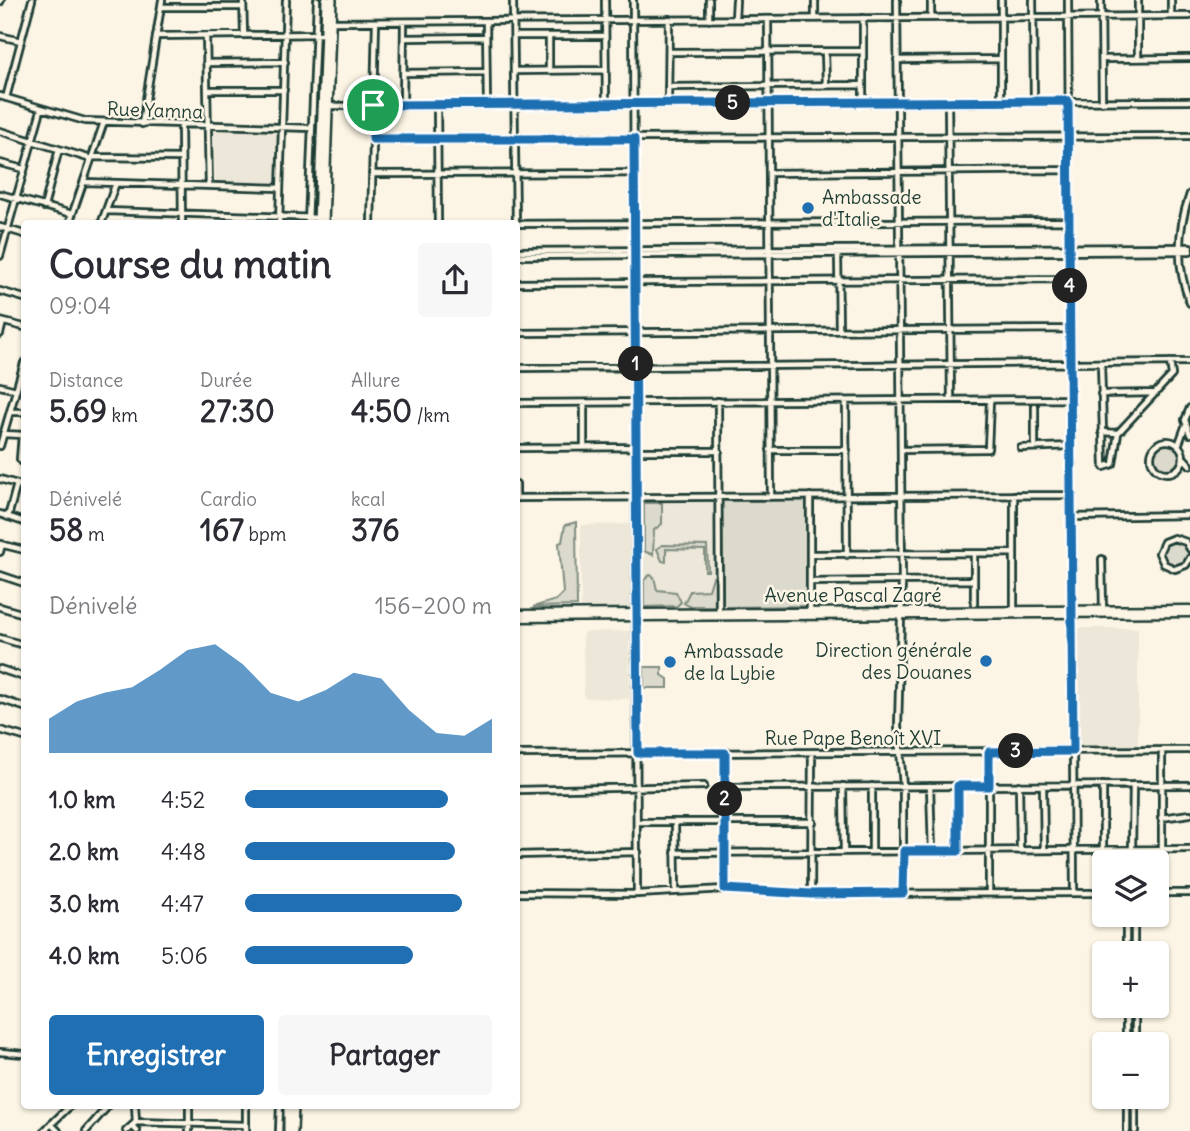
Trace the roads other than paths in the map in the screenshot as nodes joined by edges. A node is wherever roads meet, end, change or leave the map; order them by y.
1 (32, 0) edge
2 (162, 0) edge
3 (243, 0) edge
4 (286, 0) edge
5 (317, 0) edge
6 (326, 0) edge
7 (332, 0) edge
8 (513, 0) edge
9 (605, 0) edge
10 (633, 0) edge
11 (709, 0) edge
12 (736, 0) edge
13 (815, 0) edge
14 (897, 0) edge
15 (931, 0) edge
16 (1001, 0) edge
17 (1033, 0) edge
18 (1068, 0) edge
19 (1101, 0) edge
20 (1138, 0) edge
21 (1171, 0) edge
22 (161, 7) junction
23 (243, 7) junction
24 (1171, 16) junction
25 (1190, 16) edge
26 (1033, 17) junction
27 (1068, 17) junction
28 (1101, 17) junction
29 (1138, 17) junction
30 (863, 18) junction
31 (897, 18) junction
32 (931, 18) junction
33 (1001, 18) junction
34 (605, 19) junction
35 (668, 19) junction
36 (735, 19) junction
37 (768, 19) junction
38 (815, 19) junction
39 (513, 20) junction
40 (634, 20) junction
41 (709, 20) junction
42 (486, 21) junction
43 (331, 22) junction
44 (376, 22) junction
45 (404, 22) junction
46 (244, 34) junction
47 (285, 34) junction
48 (316, 34) junction
49 (325, 34) junction
50 (0, 36) edge
51 (156, 36) junction
52 (206, 36) junction
53 (514, 36) junction
54 (549, 36) junction
55 (605, 36) junction
56 (486, 37) junction
57 (405, 38) junction
58 (21, 41) junction
59 (863, 51) junction
60 (669, 52) junction
61 (825, 52) junction
62 (768, 53) junction
63 (1190, 58) edge
64 (1001, 59) junction
65 (1102, 59) junction
66 (1138, 59) junction
67 (897, 60) junction
68 (285, 62) junction
69 (206, 64) junction
70 (606, 70) junction
71 (514, 71) junction
72 (549, 71) junction
73 (486, 72) junction
74 (403, 73) junction
75 (768, 85) junction
76 (825, 85) junction
77 (863, 85) junction
78 (668, 87) junction
79 (207, 90) junction
80 (284, 90) junction
81 (3, 97) edge
82 (1001, 101) junction
83 (1034, 101) junction
84 (1068, 101) junction
85 (1190, 101) edge
86 (863, 102) junction
87 (898, 102) junction
88 (948, 102) junction
89 (1102, 102) junction
90 (634, 103) junction
91 (668, 103) junction
92 (769, 103) junction
93 (403, 104) junction
94 (606, 104) junction
95 (373, 105) junction
96 (437, 105) junction
97 (486, 105) junction
98 (515, 105) junction
99 (325, 106) junction
100 (41, 110) junction
101 (104, 122) junction
102 (142, 124) junction
103 (181, 125) junction
104 (207, 126) junction
105 (283, 127) junction
106 (312, 128) junction
107 (0, 131) edge
108 (898, 136) junction
109 (948, 136) junction
110 (1068, 136) junction
111 (1190, 136) edge
112 (769, 138) junction
113 (373, 139) junction
114 (514, 139) junction
115 (634, 139) junction
116 (437, 140) junction
117 (33, 141) junction
118 (59, 149) junction
119 (92, 158) junction
120 (181, 158) junction
121 (0, 163) edge
122 (24, 169) junction
123 (1069, 170) junction
124 (948, 171) junction
125 (898, 172) junction
126 (635, 173) junction
127 (769, 173) junction
128 (372, 174) junction
129 (438, 174) junction
130 (514, 174) junction
131 (84, 182) junction
132 (116, 183) junction
133 (181, 185) junction
134 (209, 186) junction
135 (280, 188) junction
136 (0, 194) edge
137 (1190, 194) edge
138 (17, 199) junction
139 (44, 207) junction
140 (106, 211) junction
141 (182, 213) junction
142 (72, 214) junction
143 (279, 216) junction
144 (70, 220) edge
145 (103, 220) edge
146 (182, 220) edge
147 (279, 220) edge
148 (302, 220) edge
149 (308, 220) edge
150 (320, 220) edge
151 (370, 220) edge
152 (438, 220) edge
153 (516, 220) edge
154 (1069, 221) junction
155 (898, 222) junction
156 (949, 222) junction
157 (635, 223) junction
158 (769, 223) junction
159 (520, 224) edge
160 (0, 227) edge
161 (8, 229) junction
162 (21, 233) edge
163 (1179, 249) junction
164 (1190, 249) edge
165 (1069, 250) junction
166 (898, 251) junction
167 (949, 251) junction
168 (635, 252) junction
169 (769, 253) junction
170 (520, 254) edge
171 (838, 254) junction
172 (0, 256) edge
173 (1070, 279) junction
174 (899, 280) junction
175 (949, 280) junction
176 (635, 281) junction
177 (769, 281) junction
178 (838, 281) junction
179 (520, 283) edge
180 (0, 291) edge
181 (21, 297) edge
182 (1190, 303) edge
183 (2, 321) edge
184 (21, 326) edge
185 (1069, 329) junction
186 (899, 330) junction
187 (950, 330) junction
188 (636, 331) junction
189 (770, 331) junction
190 (839, 331) junction
191 (520, 333) edge
192 (0, 334) edge
193 (1170, 362) junction
194 (1190, 362) edge
195 (1070, 363) junction
196 (1101, 363) junction
197 (899, 365) junction
198 (950, 365) junction
199 (636, 366) junction
200 (770, 366) junction
201 (520, 368) edge
202 (21, 382) edge
203 (0, 386) edge
204 (16, 390) junction
205 (1156, 393) junction
206 (1101, 394) junction
207 (900, 399) junction
208 (1070, 399) junction
209 (951, 400) junction
210 (990, 400) junction
211 (719, 401) junction
212 (770, 401) junction
213 (846, 401) junction
214 (636, 402) junction
215 (520, 403) edge
216 (584, 403) junction
217 (1035, 406) dead end
218 (1190, 408) edge
219 (10, 412) junction
220 (21, 412) edge
221 (1185, 426) junction
222 (1102, 432) junction
223 (1118, 433) junction
224 (4, 434) junction
225 (1190, 434) edge
226 (21, 435) edge
227 (0, 446) edge
228 (1071, 446) junction
229 (1178, 446) junction
230 (584, 447) junction
231 (1035, 447) junction
232 (520, 448) edge
233 (1021, 448) dead end
234 (637, 449) junction
235 (771, 450) junction
236 (847, 450) junction
237 (901, 450) junction
238 (719, 451) junction
239 (1182, 456) junction
240 (1190, 465) edge
241 (0, 480) edge
242 (17, 484) junction
243 (21, 485) edge
244 (1014, 495) junction
245 (1072, 495) junction
246 (810, 496) junction
247 (901, 496) junction
248 (718, 497) junction
249 (771, 497) junction
250 (848, 497) junction
251 (520, 498) edge
252 (638, 498) junction
253 (0, 514) edge
254 (1190, 515) edge
255 (8, 517) junction
256 (1072, 517) junction
257 (21, 521) edge
258 (1190, 536) edge
259 (1186, 542) junction
260 (1, 544) edge
261 (21, 549) edge
262 (1190, 549) edge
263 (0, 552) edge
264 (1013, 553) junction
265 (810, 554) junction
266 (901, 554) junction
267 (974, 554) junction
268 (847, 555) junction
269 (1102, 558) dead end
270 (1190, 559) edge
271 (0, 575) edge
272 (974, 580) junction
273 (902, 581) junction
274 (21, 582) edge
275 (810, 582) junction
276 (974, 604) dead end
277 (0, 607) edge
278 (1190, 611) edge
279 (1014, 612) junction
280 (1073, 612) junction
281 (1103, 612) junction
282 (21, 613) edge
283 (900, 613) junction
284 (719, 614) junction
285 (810, 614) junction
286 (636, 615) junction
287 (520, 616) edge
288 (0, 638) edge
289 (21, 644) edge
290 (0, 669) edge
291 (21, 676) edge
292 (0, 699) edge
293 (21, 706) edge
294 (0, 730) edge
295 (21, 736) edge
296 (1190, 750) edge
297 (1073, 751) junction
298 (1162, 751) junction
299 (812, 752) junction
300 (902, 752) junction
301 (989, 752) junction
302 (638, 753) junction
303 (725, 753) junction
304 (520, 754) edge
305 (1019, 785) junction
306 (1073, 785) junction
307 (1103, 785) junction
308 (1133, 785) junction
309 (1163, 785) junction
310 (1190, 785) edge
311 (704, 786) dead end
312 (813, 786) junction
313 (843, 786) junction
314 (872, 786) junction
315 (903, 786) junction
316 (930, 786) junction
317 (958, 786) junction
318 (989, 786) junction
319 (1043, 786) junction
320 (638, 787) junction
321 (725, 787) junction
322 (520, 790) edge
323 (1190, 814) edge
324 (1161, 818) junction
325 (638, 822) junction
326 (725, 822) junction
327 (813, 822) junction
328 (675, 823) junction
329 (1190, 849) edge
330 (989, 850) junction
331 (1020, 850) junction
332 (1044, 850) junction
333 (1073, 850) junction
334 (1092, 850) edge
335 (1103, 850) edge
336 (1132, 850) edge
337 (1162, 850) joint
338 (872, 851) junction
339 (904, 851) junction
340 (932, 851) junction
341 (958, 851) junction
342 (638, 852) junction
343 (813, 852) junction
344 (844, 852) junction
345 (676, 853) junction
346 (725, 853) junction
347 (520, 855) edge
348 (725, 889) junction
349 (676, 891) junction
350 (520, 893) edge
351 (903, 893) junction
352 (989, 893) junction
353 (1073, 893) junction
354 (1092, 893) edge
355 (1169, 893) edge
356 (1190, 893) edge
357 (637, 894) junction
358 (811, 894) junction
359 (0, 1052) edge
360 (21, 1054) edge
361 (66, 1109) edge
362 (105, 1109) edge
363 (135, 1109) edge
364 (189, 1109) edge
365 (246, 1109) edge
366 (280, 1109) edge
367 (288, 1109) edge
368 (294, 1109) edge
369 (1127, 1109) edge
370 (1135, 1109) edge
371 (189, 1123) junction
372 (51, 1124) junction
373 (134, 1124) junction
374 (246, 1128) edge
375 (44, 1131) edge
376 (58, 1131) edge
377 (86, 1131) edge
378 (127, 1131) edge
379 (136, 1131) edge
380 (188, 1131) edge
381 (279, 1131) edge
382 (290, 1131) edge
383 (1127, 1131) edge
384 (1135, 1131) edge

1 - 58 street
2 - 22 street
3 - 23 street
4 - 47 street
5 - 48 street
6 - 49 main road
7 - 43 main road
8 - 39 street
9 - 34 street
10 - 40 street
11 - 41 street
12 - 36 street
13 - 38 street
14 - 31 street
15 - 32 street
16 - 33 street
17 - 26 street
18 - 27 street
19 - 28 street
20 - 29 street
21 - 24 street
22 - 23 street
22 - 51 street
23 - 46 street
24 - 25 street
24 - 29 street
26 - 27 street
26 - 33 street
26 - 83 street
27 - 28 street
27 - 84 street
28 - 29 street
28 - 65 street
29 - 66 street
30 - 31 street
30 - 38 street
30 - 59 street
31 - 32 street
31 - 67 street
32 - 33 street
33 - 64 street
34 - 39 street
34 - 40 street
34 - 55 street
35 - 40 street
35 - 41 street
35 - 60 street
36 - 37 street
36 - 41 street
37 - 38 street
37 - 62 street
39 - 42 street
39 - 53 street
40 - 90 street
42 - 45 street
42 - 56 street
43 - 44 street
43 - 99 main road
44 - 45 street
44 - 95 street
45 - 57 street
46 - 47 street
46 - 52 street
47 - 48 street
47 - 68 street
48 - 49 street
48 - 106 street
49 - 99 main road
50 - 58 street
51 - 52 street
51 - 102 street
52 - 69 street
53 - 54 street
53 - 71 street
54 - 55 street
54 - 72 street
55 - 70 street
56 - 57 street
56 - 73 street
57 - 74 street
58 - 81 street
59 - 61 street
59 - 77 street
60 - 62 street
60 - 78 street
61 - 62 street
61 - 76 street
62 - 75 street
63 - 66 street
64 - 67 street
64 - 82 street
65 - 66 street
65 - 89 street
67 - 87 street
68 - 69 street
68 - 80 street
69 - 79 street
70 - 72 street
70 - 94 street
71 - 72 street
71 - 98 street
73 - 74 street
73 - 97 street
74 - 93 street
75 - 76 street
75 - 78 street
75 - 92 street
76 - 77 street
77 - 86 street
78 - 91 street
79 - 80 street
79 - 104 street
80 - 105 street
81 - 100 street, Rue Yamna
82 - 83 street
82 - 88 street
83 - 84 street
84 - 89 street
84 - 110 street
85 - 89 street
86 - 87 street
86 - 92 street
87 - 88 street
87 - 108 street
88 - 109 street
90 - 91 street
90 - 94 street
90 - 115 street
91 - 92 street
92 - 112 street
93 - 95 street
93 - 96 street
94 - 98 street
95 - 99 street
95 - 113 street
96 - 97 street
96 - 116 street
97 - 98 street
98 - 114 street
99 - 150 main road
100 - 101 street, Rue Yamna
100 - 117 street
101 - 102 street, Rue Yamna
101 - 119 street
102 - 103 street, Rue Yamna
103 - 104 street, Rue Yamna
103 - 120 street
104 - 105 street, Rue Yamna
104 - 134 street
105 - 106 street, Rue Yamna
105 - 135 street
106 - 149 street
107 - 117 street
108 - 109 street
108 - 112 street
108 - 125 street
109 - 110 street
109 - 124 street
110 - 111 street
110 - 123 street
112 - 115 street
112 - 127 street
113 - 116 street
113 - 128 street
114 - 115 street
114 - 116 street
114 - 130 street
115 - 126 street
116 - 129 street
117 - 118 street
117 - 122 street
118 - 119 street
118 - 139 street
119 - 120 street
119 - 131 street
120 - 133 street
121 - 122 street
122 - 138 street
123 - 124 street
123 - 154 street
124 - 125 street
124 - 156 street
125 - 127 street
125 - 155 street
126 - 130 street
126 - 157 street
127 - 158 street
128 - 129 street
128 - 151 street
129 - 130 street
129 - 152 street
130 - 153 street
131 - 132 street
131 - 142 street
132 - 133 street
132 - 140 street
133 - 134 street
133 - 141 street
134 - 135 street
135 - 143 street
136 - 138 street
137 - 163 street
138 - 139 street
138 - 161 street
139 - 142 street
140 - 141 street
140 - 145 street
141 - 143 street
141 - 146 street
142 - 144 street
143 - 147 street
143 - 148 street
154 - 156 street
154 - 165 street
155 - 156 street
155 - 158 street
155 - 166 street
156 - 167 street
157 - 158 street
157 - 159 street
157 - 168 street
158 - 169 street
160 - 161 street
161 - 162 street
161 - 172 street
163 - 164 street
163 - 165 street
163 - 182 street
165 - 167 street
165 - 173 street
166 - 167 street
166 - 169 street
166 - 171 street
166 - 174 street
167 - 175 street
168 - 169 street
168 - 170 street
168 - 176 street
169 - 171 street
169 - 177 street
171 - 178 street
173 - 175 street
173 - 185 street
174 - 175 street
174 - 178 street
174 - 186 street
175 - 187 street
176 - 177 street
176 - 179 street
176 - 188 street
177 - 178 street
177 - 189 street
178 - 190 street
180 - 181 street
183 - 184 street
183 - 192 street
185 - 187 street
185 - 195 street
186 - 187 street
186 - 190 street
186 - 197 street
187 - 198 street
188 - 189 street
188 - 191 street
188 - 199 street
189 - 190 street
189 - 200 street
193 - 194 street
193 - 196 street
193 - 205 street
195 - 196 street
195 - 198 street
195 - 208 street
196 - 206 street
197 - 198 street
197 - 200 street
197 - 207 street
198 - 209 street
199 - 200 street
199 - 201 street
199 - 214 street
200 - 212 street
202 - 204 street
203 - 204 street
204 - 219 street
205 - 206 street
205 - 223 street
206 - 222 street
207 - 209 street
207 - 213 street
207 - 237 street
208 - 210 street
208 - 228 street
209 - 210 street
210 - 237 street
211 - 212 street
211 - 214 street
211 - 238 street
212 - 213 street
212 - 235 street
213 - 236 street
214 - 216 street
214 - 234 street
215 - 216 street
216 - 230 street
217 - 231 street
218 - 221 street
219 - 220 street
219 - 224 street
221 - 225 street
221 - 229 street
222 - 223 street
222 - 223 street
224 - 226 street
224 - 227 street
228 - 231 street
228 - 245 street
229 - 239 street
229 - 239 street
230 - 232 street
230 - 234 street
231 - 233 street
234 - 238 street
234 - 252 street
235 - 236 street
235 - 249 street
236 - 250 street
237 - 247 street
238 - 248 street
239 - 240 street
241 - 242 street
242 - 243 street
242 - 255 street
244 - 245 street
244 - 247 street
244 - 264 street
245 - 256 street
246 - 249 street
246 - 250 street
246 - 265 street
247 - 250 street
247 - 266 street
248 - 249 street
248 - 252 street
248 - 284 street
250 - 268 street
251 - 252 street
252 - 286 street
253 - 255 street
254 - 256 street
255 - 257 street
256 - 280 street
258 - 259 street
259 - 262 street
259 - 270 street
260 - 261 street
260 - 263 street
264 - 267 street
264 - 279 street
265 - 268 street
265 - 275 street
266 - 267 street
266 - 268 street
266 - 273 street
267 - 272 street
269 - 281 street
271 - 274 street
272 - 273 street
272 - 276 street
273 - 275 street
273 - 283 street
275 - 285 street
277 - 282 street
278 - 281 main road, Avenue Pascal Zagré
279 - 280 main road, Avenue Pascal Zagré
279 - 283 main road, Avenue Pascal Zagré
280 - 281 main road, Avenue Pascal Zagré
280 - 297 street
283 - 285 main road, Avenue Pascal Zagré
283 - 300 street
284 - 285 main road, Avenue Pascal Zagré
284 - 286 main road, Avenue Pascal Zagré
286 - 287 main road, Avenue Pascal Zagré
286 - 302 street
288 - 289 street
290 - 291 street
292 - 293 street
294 - 295 street
296 - 298 street, Rue Pape Benoît XVI
297 - 298 street, Rue Pape Benoît XVI
297 - 301 street, Rue Pape Benoît XVI
297 - 306 street
298 - 309 street
299 - 300 street, Rue Pape Benoît XVI
299 - 303 street, Rue Pape Benoît XVI
299 - 312 street
300 - 301 street, Rue Pape Benoît XVI
300 - 315 street
301 - 318 street
302 - 303 street, Rue Pape Benoît XVI
302 - 304 street, Rue Pape Benoît XVI
302 - 320 street
303 - 321 street
305 - 318 street
305 - 319 street
305 - 331 street
306 - 307 street
306 - 319 street
306 - 333 street
307 - 308 street
307 - 335 street
308 - 309 street
308 - 336 street
309 - 310 street
309 - 324 street
311 - 320 street
312 - 313 street
312 - 321 street
312 - 327 street
313 - 314 street
313 - 344 street
314 - 315 street
314 - 338 street
315 - 316 street
315 - 339 street
316 - 317 street
316 - 340 street
317 - 318 street
317 - 341 street
318 - 330 street
319 - 332 street
320 - 322 street
320 - 325 street
321 - 326 street
323 - 324 street
324 - 337 street
325 - 328 street
325 - 342 street
326 - 327 street
326 - 328 street
326 - 346 street
327 - 343 street
328 - 345 street
329 - 337 street
330 - 331 street
330 - 341 street
330 - 352 street
331 - 332 street
332 - 333 street
333 - 334 street
333 - 353 street
338 - 339 street
338 - 344 street
339 - 340 street
339 - 351 street
340 - 341 street
342 - 347 street
342 - 357 street
343 - 344 street
343 - 346 street
343 - 358 street
345 - 346 street
345 - 349 street
346 - 348 street
348 - 349 street
348 - 358 street
349 - 357 street
350 - 357 street
351 - 352 street
351 - 358 street
352 - 353 street
353 - 354 street
355 - 356 street
359 - 360 street
361 - 372 street
362 - 377 street
363 - 373 street
364 - 371 street
365 - 374 street
366 - 381 street
367 - 382 main road
368 - 382 main road
369 - 383 street
370 - 384 street
371 - 373 street
371 - 374 street
371 - 380 street
372 - 375 street
372 - 376 street
373 - 378 street
373 - 379 street

